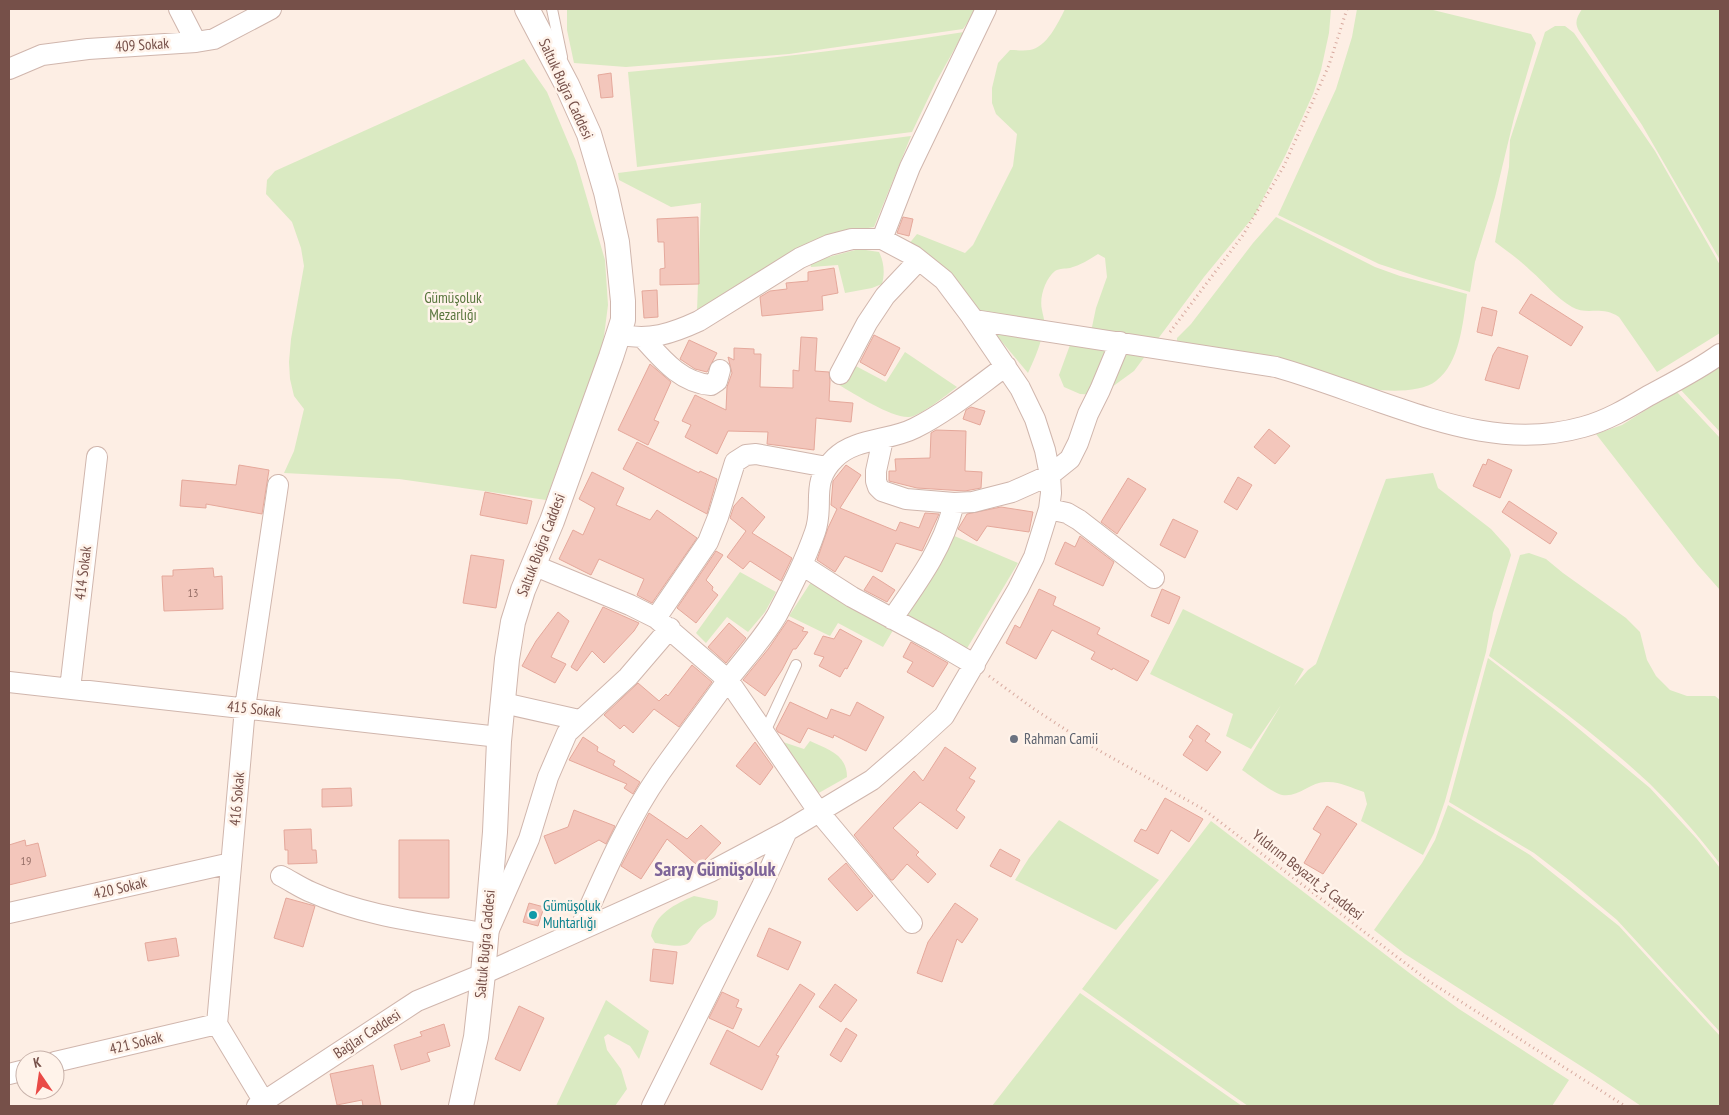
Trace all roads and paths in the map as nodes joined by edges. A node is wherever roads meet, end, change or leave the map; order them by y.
1 (179, 9) edge
2 (271, 9) edge
3 (526, 9) edge
4 (552, 9) edge
5 (986, 9) edge
6 (1347, 9) edge
7 (196, 42) junction
8 (9, 69) edge
9 (567, 85) junction
10 (882, 239) junction
11 (919, 260) junction
12 (974, 320) junction
13 (619, 334) junction
14 (643, 338) junction
15 (1120, 342) junction
16 (1158, 349) junction
17 (1720, 354) edge
18 (1006, 366) junction
19 (720, 370) dead end
20 (840, 374) dead end
21 (883, 439) junction
22 (97, 457) dead end
23 (826, 466) junction
24 (1050, 475) junction
25 (278, 485) dead end
26 (954, 503) junction
27 (1049, 509) junction
28 (533, 565) junction
29 (802, 565) junction
30 (1154, 578) dead end
31 (892, 619) junction
32 (663, 623) junction
33 (796, 665) dead end
34 (975, 665) junction
35 (728, 680) junction
36 (9, 682) edge
37 (70, 689) junction
38 (503, 703) junction
39 (245, 708) junction
40 (579, 720) junction
41 (765, 732) junction
42 (499, 737) junction
43 (818, 811) junction
44 (787, 831) junction
45 (231, 864) junction
46 (281, 876) dead end
47 (9, 913) edge
48 (912, 923) dead end
49 (580, 931) junction
50 (486, 934) junction
51 (483, 974) junction
52 (217, 1024) junction
53 (65, 1060) edge
54 (260, 1104) edge
55 (461, 1106) edge
56 (652, 1106) edge
57 (1625, 1106) edge

1 - 7 street
2 - 7 street, 409 Sokak
3 - 9 street, Saltuk Buğra Caddesi
4 - 9 lane
5 - 10 street
6 - 16 path
7 - 8 street, 409 Sokak
9 - 13 street, Saltuk Buğra Caddesi
10 - 11 street, Bağlar Caddesi
10 - 14 street
11 - 12 street, Bağlar Caddesi
11 - 20 street
12 - 15 street
12 - 18 street, Bağlar Caddesi
13 - 14 street
13 - 28 street, Saltuk Buğra Caddesi
14 - 19 street
15 - 16 street
15 - 24 street
16 - 17 street
18 - 21 street
18 - 24 street, Bağlar Caddesi
21 - 23 street
21 - 26 street
22 - 37 street, 414 Sokak
23 - 29 street
23 - 32 street
24 - 26 street
24 - 27 street, Bağlar Caddesi
25 - 39 street, 416 Sokak
26 - 31 street
27 - 30 street
27 - 34 street, Bağlar Caddesi
28 - 32 street
28 - 38 street, Saltuk Buğra Caddesi
29 - 31 street
29 - 35 street
31 - 34 street
32 - 35 street
32 - 40 street
33 - 41 lane
34 - 43 street, Bağlar Caddesi
34 - 57 path, Yıldırım Beyazıt_3 Caddesi
35 - 41 street
35 - 49 street
36 - 37 street, 415 Sokak
37 - 39 street, 415 Sokak
38 - 40 street
38 - 42 street, Saltuk Buğra Caddesi
39 - 42 street, 415 Sokak
39 - 45 street, 416 Sokak
40 - 50 street
41 - 43 street
42 - 50 street, Saltuk Buğra Caddesi
43 - 44 street, Bağlar Caddesi
43 - 48 street
44 - 49 street, Bağlar Caddesi
44 - 56 street
45 - 47 street, 420 Sokak
45 - 52 street, 416 Sokak
46 - 50 street
49 - 51 street, Bağlar Caddesi
50 - 51 street, Saltuk Buğra Caddesi
51 - 54 street, Bağlar Caddesi
51 - 55 street, Saltuk Buğra Caddesi
52 - 53 street, 421 Sokak
52 - 54 street

